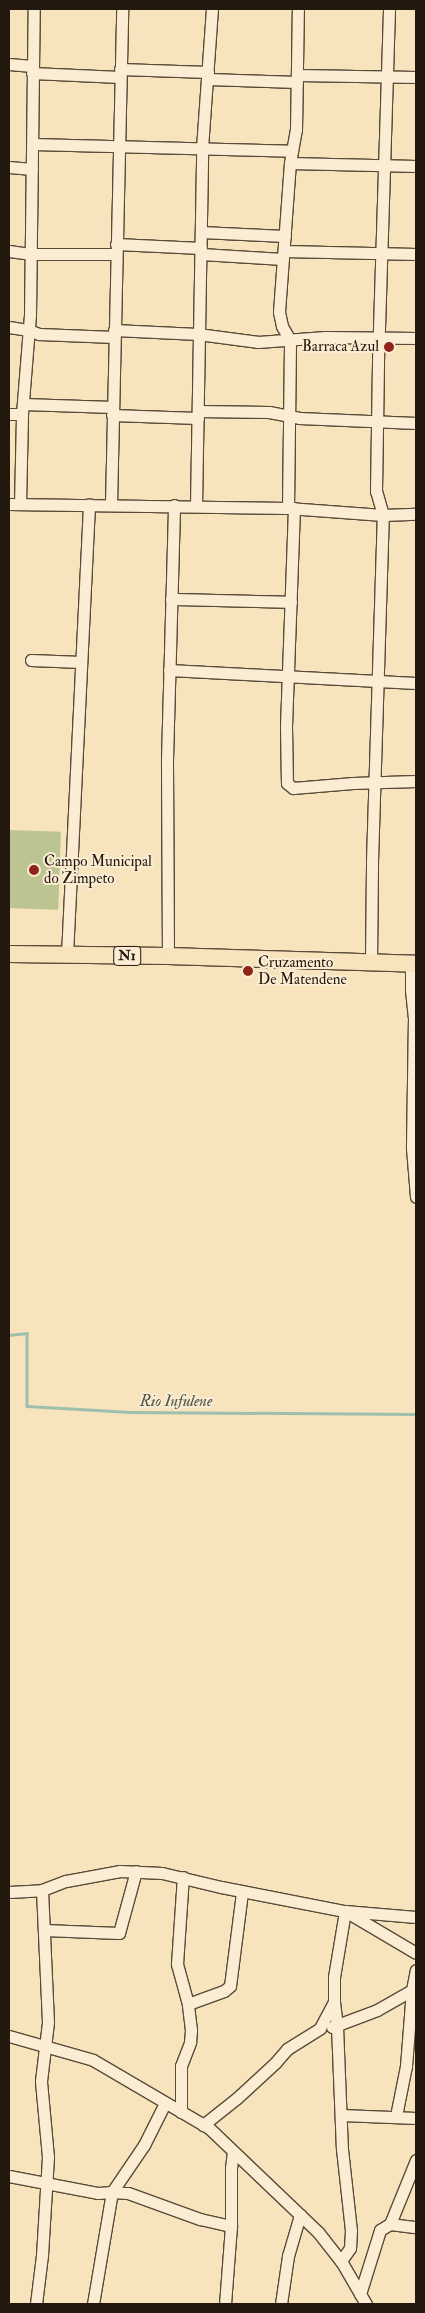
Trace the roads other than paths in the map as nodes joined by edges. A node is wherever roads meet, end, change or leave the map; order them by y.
1 (34, 9) edge
2 (122, 9) edge
3 (212, 9) edge
4 (298, 9) edge
5 (389, 9) edge
6 (9, 64) edge
7 (32, 70) junction
8 (120, 73) junction
9 (208, 75) junction
10 (386, 75) junction
11 (416, 77) edge
12 (297, 78) junction
13 (33, 144) junction
14 (118, 147) junction
15 (202, 148) junction
16 (292, 151) junction
17 (290, 163) junction
18 (383, 165) junction
19 (416, 166) edge
20 (9, 167) edge
21 (32, 169) junction
22 (201, 232) junction
23 (285, 236) junction
24 (116, 249) junction
25 (9, 251) edge
26 (201, 251) junction
27 (381, 252) junction
28 (30, 254) junction
29 (416, 254) edge
30 (284, 255) junction
31 (9, 328) edge
32 (30, 330) junction
33 (114, 333) junction
34 (198, 334) junction
35 (379, 337) junction
36 (416, 338) edge
37 (290, 340) junction
38 (23, 409) junction
39 (113, 411) junction
40 (9, 414) edge
41 (198, 414) junction
42 (290, 416) junction
43 (378, 422) junction
44 (416, 423) edge
45 (14, 504) edge
46 (89, 505) junction
47 (111, 505) junction
48 (174, 505) junction
49 (196, 506) junction
50 (291, 508) junction
51 (416, 514) edge
52 (383, 515) junction
53 (171, 599) junction
54 (291, 602) junction
55 (31, 660) dead end
56 (80, 662) junction
57 (169, 670) junction
58 (288, 676) junction
59 (377, 682) junction
60 (416, 683) edge
61 (416, 781) edge
62 (374, 783) junction
63 (9, 954) edge
64 (67, 955) junction
65 (168, 956) junction
66 (371, 962) junction
67 (414, 964) edge
68 (416, 1197) edge
69 (136, 1871) junction
70 (183, 1877) junction
71 (42, 1890) junction
72 (9, 1892) edge
73 (242, 1892) junction
74 (346, 1911) junction
75 (416, 1917) edge
76 (44, 1930) junction
77 (416, 1953) edge
78 (416, 1970) edge
79 (412, 1990) junction
80 (334, 2002) junction
81 (188, 2004) junction
82 (337, 2026) junction
83 (320, 2028) junction
84 (9, 2036) edge
85 (46, 2046) junction
86 (165, 2103) junction
87 (180, 2112) junction
88 (341, 2115) junction
89 (396, 2116) junction
90 (416, 2118) edge
91 (203, 2125) junction
92 (233, 2152) junction
93 (416, 2160) edge
94 (9, 2176) edge
95 (48, 2183) junction
96 (112, 2192) junction
97 (300, 2215) junction
98 (390, 2224) junction
99 (231, 2226) junction
100 (416, 2227) edge
101 (341, 2261) junction
102 (364, 2301) edge
103 (36, 2304) edge
104 (93, 2304) edge
105 (225, 2304) edge
106 (281, 2304) edge

1 - 7 street
2 - 8 street
3 - 9 street
4 - 12 street
5 - 10 street
6 - 7 street
7 - 8 street
7 - 13 street
8 - 9 street
8 - 14 street
9 - 12 street
9 - 15 street
10 - 11 street
10 - 12 street
10 - 18 street
12 - 16 street
13 - 14 street
13 - 21 street
14 - 15 street
14 - 24 street
15 - 16 street
15 - 22 street
16 - 17 street
17 - 18 street
17 - 23 street
18 - 19 street
18 - 27 street
20 - 21 street
21 - 28 street
22 - 23 street
22 - 26 street
23 - 30 street
24 - 26 street
24 - 28 street
24 - 33 street
25 - 28 street
26 - 30 street
26 - 34 street
27 - 29 street
27 - 30 street
27 - 35 street
28 - 32 street
30 - 37 street
31 - 32 street
32 - 33 street
32 - 38 street
33 - 34 street
33 - 39 street
34 - 37 street
34 - 41 street
35 - 36 street
35 - 37 street
35 - 43 street
37 - 42 street
38 - 39 street
38 - 40 street
38 - 45 street
39 - 41 street
39 - 47 street
41 - 42 street
41 - 49 street
42 - 43 street
42 - 50 street
43 - 44 street
43 - 52 street
45 - 46 street
46 - 47 street
46 - 56 street
47 - 48 street
48 - 49 street
48 - 53 street
49 - 50 street
50 - 52 street
50 - 54 street
51 - 52 street
52 - 59 street
53 - 54 street
53 - 57 street
54 - 58 street
55 - 56 street
56 - 64 street
57 - 58 street
57 - 65 street
58 - 59 street
58 - 62 street
59 - 60 street
59 - 62 street
61 - 62 street
62 - 66 street
63 - 64 highway, N1
64 - 65 highway, N1
65 - 66 highway, N1
66 - 67 highway, N1
67 - 68 street
69 - 70 street
69 - 71 street
69 - 76 street
70 - 73 street
70 - 81 street
71 - 72 street
71 - 76 street
73 - 74 street
73 - 81 street
74 - 75 street
74 - 77 street
74 - 80 street
76 - 85 street
78 - 79 street
79 - 82 street
79 - 89 street
80 - 82 street
80 - 83 street
81 - 87 street
82 - 83 street
82 - 88 street
83 - 91 street
84 - 85 street
85 - 86 street
85 - 95 street
86 - 87 street
86 - 96 street
87 - 91 street
88 - 89 street
88 - 101 street
89 - 90 street
91 - 92 street
92 - 97 street
92 - 99 street
93 - 98 street
94 - 95 street
95 - 96 street
95 - 103 street
96 - 99 street
96 - 104 street
97 - 101 street
97 - 106 street
98 - 100 street
98 - 102 street
99 - 105 street
101 - 102 street

